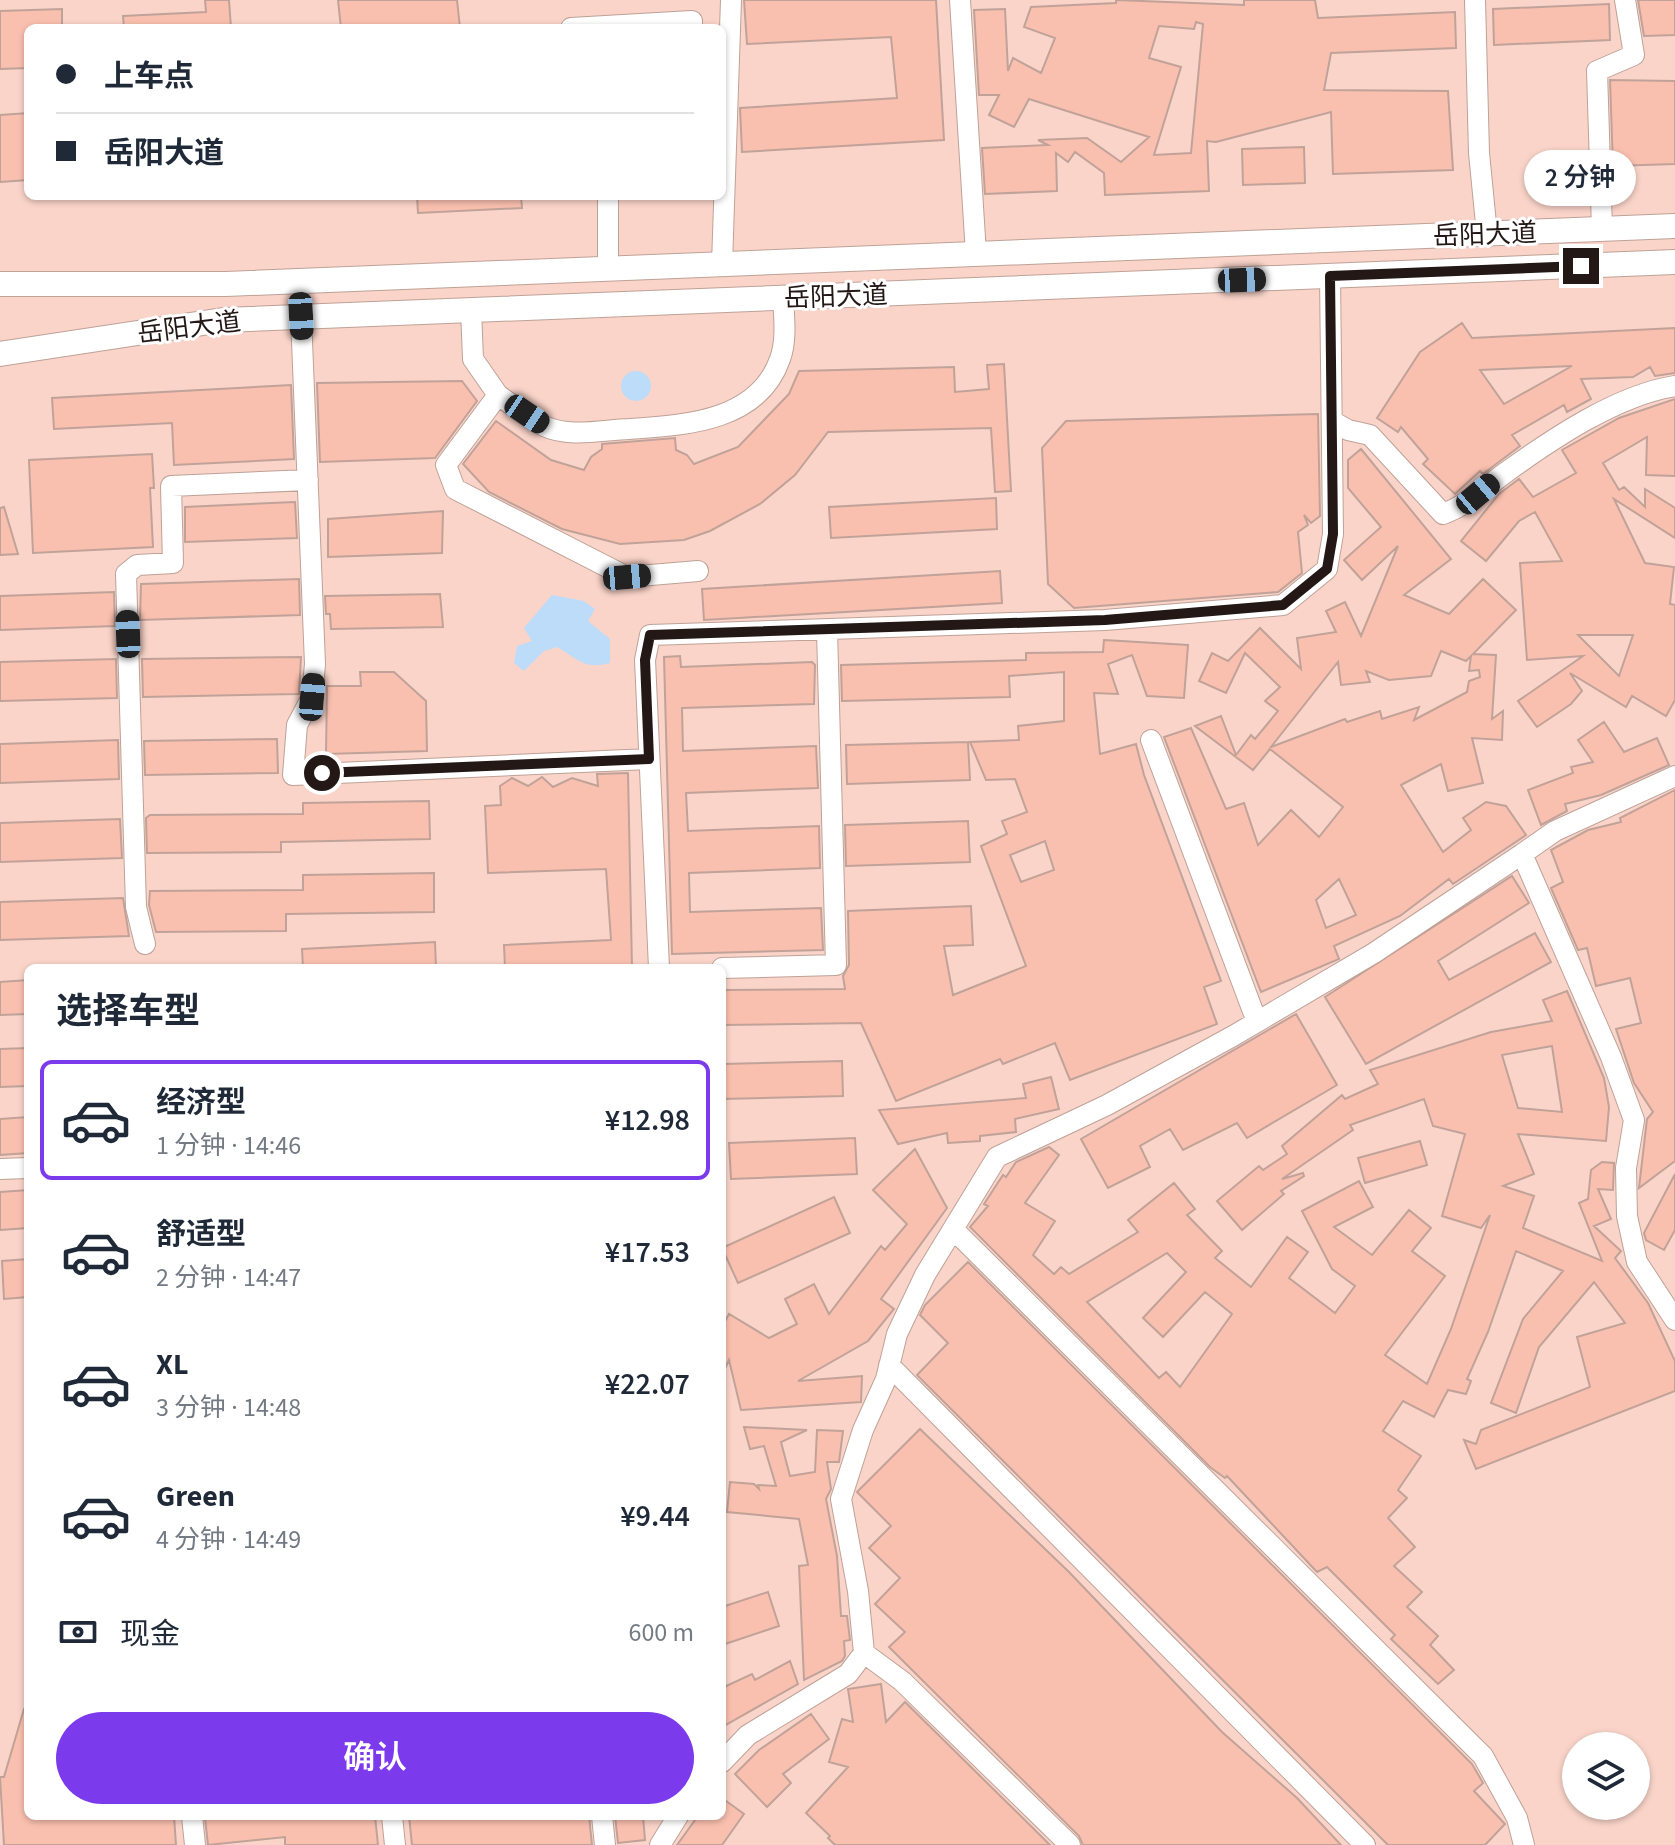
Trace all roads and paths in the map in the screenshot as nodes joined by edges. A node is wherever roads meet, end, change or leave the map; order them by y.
1 (731, 0) edge
2 (960, 0) edge
3 (1475, 0) edge
4 (1625, 0) edge
5 (640, 24) edge
6 (692, 24) edge
7 (726, 147) edge
8 (608, 200) edge
9 (724, 200) edge
10 (1675, 226) edge
11 (1602, 229) junction
12 (1487, 234) junction
13 (976, 254) junction
14 (1675, 262) edge
15 (722, 264) junction
16 (608, 269) junction
17 (1330, 276) junction
18 (0, 284) edge
19 (783, 297) junction
20 (471, 310) junction
21 (301, 316) junction
22 (0, 354) edge
23 (1675, 386) edge
24 (498, 395) junction
25 (1332, 421) junction
26 (308, 480) junction
27 (698, 571) dead end
28 (827, 630) junction
29 (1151, 740) dead end
30 (649, 759) junction
31 (1675, 776) edge
32 (1522, 854) junction
33 (145, 944) dead end
34 (659, 964) edge
35 (726, 968) edge
36 (1257, 1022) junction
37 (24, 1168) edge
38 (0, 1169) edge
39 (954, 1230) junction
40 (1675, 1320) edge
41 (889, 1365) junction
42 (864, 1653) junction
43 (726, 1758) edge
44 (192, 1820) edge
45 (392, 1820) edge
46 (602, 1820) edge
47 (676, 1820) edge
48 (195, 1845) edge
49 (395, 1845) edge
50 (605, 1845) edge
51 (660, 1845) edge
52 (1070, 1845) edge
53 (1365, 1845) edge
54 (1524, 1845) edge

1 - 7 street
2 - 13 street
3 - 12 street
4 - 11 street
5 - 6 street
8 - 16 street
9 - 15 street
10 - 11 main road, 岳阳大道
11 - 12 main road, 岳阳大道
12 - 13 main road, 岳阳大道
13 - 15 main road, 岳阳大道
14 - 17 main road, 岳阳大道
15 - 16 main road, 岳阳大道
16 - 18 main road, 岳阳大道
17 - 19 main road, 岳阳大道
17 - 25 street
19 - 20 main road, 岳阳大道
19 - 24 street
20 - 21 main road, 岳阳大道
20 - 24 street
21 - 22 main road, 岳阳大道
21 - 26 street
23 - 25 street
24 - 27 street
25 - 28 street
26 - 30 street
26 - 33 street
28 - 30 street
28 - 35 street
29 - 36 street
30 - 34 street
31 - 32 street
32 - 36 street
32 - 40 street
36 - 39 street
37 - 38 street
39 - 41 street
39 - 54 street
41 - 42 street
41 - 53 street
42 - 43 street
42 - 52 street
44 - 48 street
45 - 49 street
46 - 50 street
47 - 51 street

